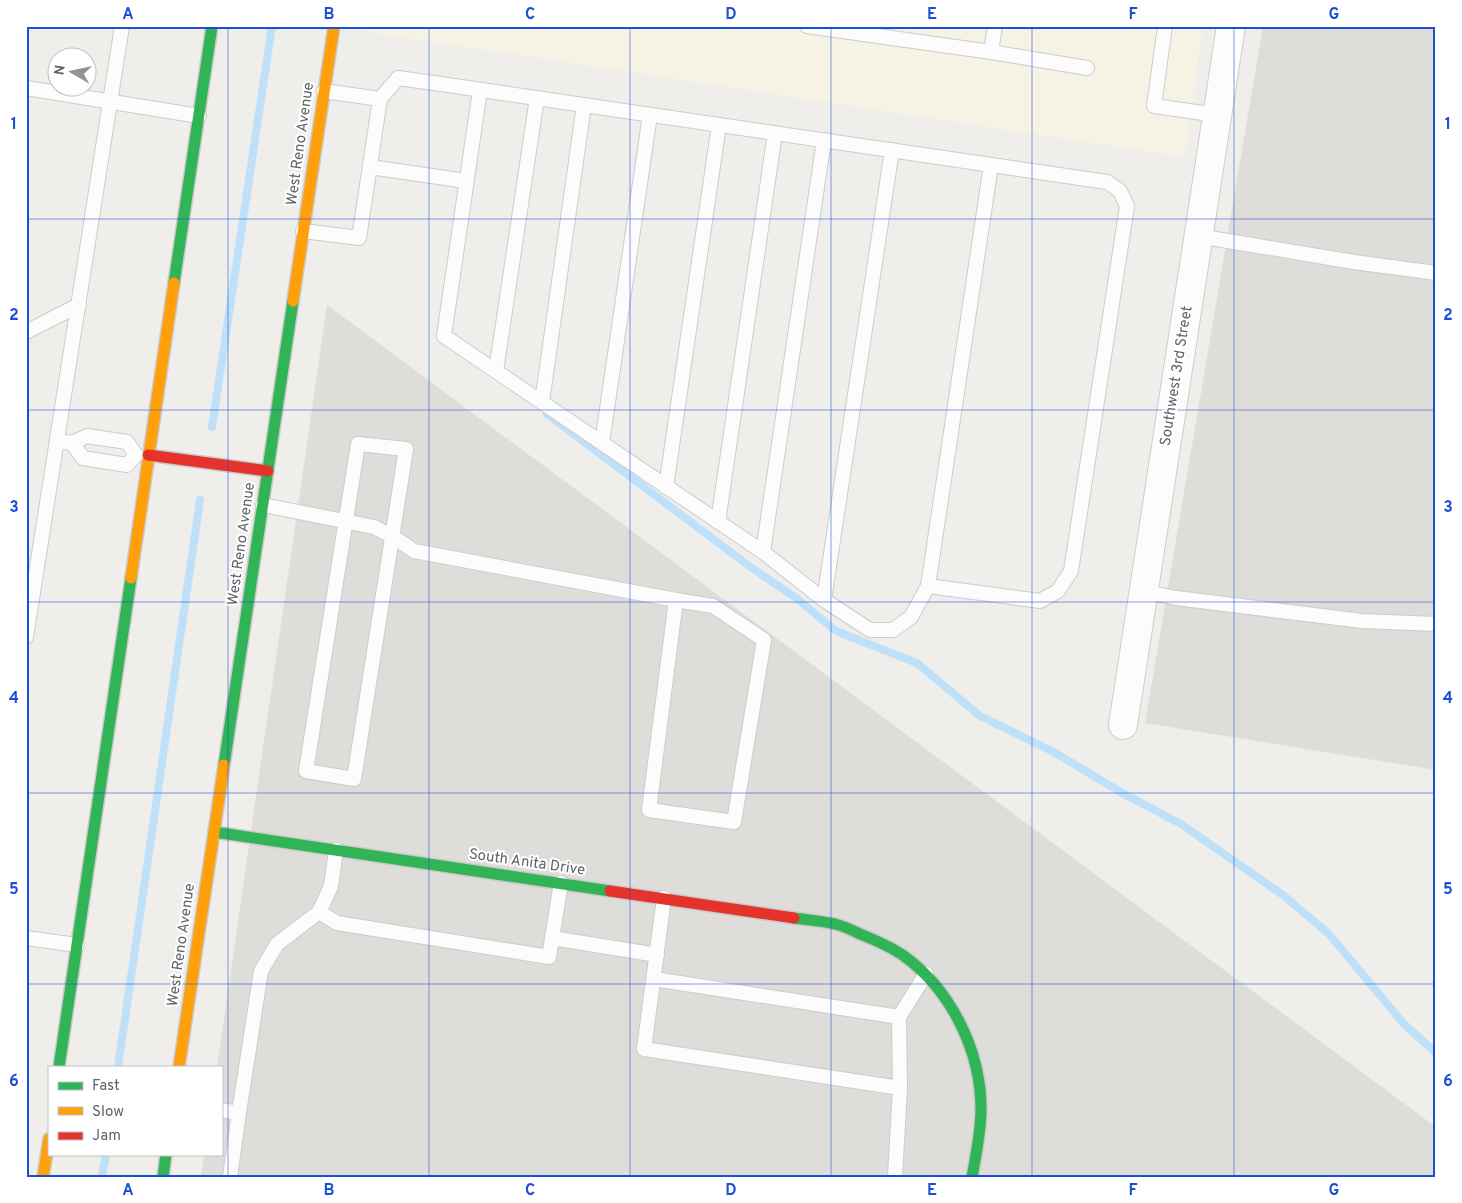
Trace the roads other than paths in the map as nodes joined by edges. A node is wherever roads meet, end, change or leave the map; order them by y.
1 (122, 26) edge
2 (212, 26) edge
3 (334, 26) edge
4 (807, 26) edge
5 (995, 26) edge
6 (1165, 26) edge
7 (1231, 26) edge
8 (991, 52) junction
9 (1087, 68) dead end
10 (26, 88) edge
11 (480, 90) junction
12 (324, 91) junction
13 (537, 98) junction
14 (380, 99) junction
15 (111, 101) junction
16 (584, 105) junction
17 (1217, 114) junction
18 (650, 115) junction
19 (199, 116) junction
20 (719, 125) junction
21 (775, 133) junction
22 (824, 140) junction
23 (892, 150) junction
24 (991, 165) junction
25 (370, 167) junction
26 (466, 181) junction
27 (303, 231) junction
28 (1198, 236) junction
29 (1436, 273) edge
30 (79, 305) junction
31 (26, 332) edge
32 (496, 371) junction
33 (542, 402) junction
34 (57, 441) junction
35 (72, 443) junction
36 (602, 443) junction
37 (142, 455) junction
38 (268, 471) junction
39 (666, 487) junction
40 (263, 505) junction
41 (345, 521) junction
42 (718, 522) junction
43 (392, 536) junction
44 (762, 552) junction
45 (31, 574) edge
46 (928, 586) junction
47 (1144, 591) junction
48 (676, 600) junction
49 (824, 600) junction
50 (1436, 624) edge
51 (26, 637) edge
52 (1123, 725) dead end
53 (214, 832) junction
54 (336, 850) junction
55 (561, 883) junction
56 (664, 898) junction
57 (319, 912) junction
58 (26, 938) edge
59 (552, 938) junction
60 (77, 945) junction
61 (657, 954) junction
62 (926, 974) junction
63 (654, 979) junction
64 (899, 1017) junction
65 (59, 1066) edge
66 (179, 1066) edge
67 (900, 1088) junction
68 (222, 1110) edge
69 (239, 1113) junction
70 (48, 1145) edge
71 (166, 1156) edge
72 (43, 1177) edge
73 (163, 1177) edge
74 (230, 1177) edge
75 (895, 1177) edge
76 (972, 1177) edge

1 - 15 lane
2 - 19 main road
3 - 12 main road, West Reno Avenue
4 - 8 lane
5 - 8 lane
6 - 17 lane
7 - 17 street, Southwest 3rd Street
8 - 9 lane
10 - 15 lane
11 - 13 lane
11 - 14 lane
11 - 26 lane
12 - 14 lane
12 - 27 main road, West Reno Avenue
13 - 16 lane
13 - 32 lane
14 - 25 lane
15 - 19 lane
15 - 30 lane
16 - 18 lane
16 - 33 lane
17 - 28 street, Southwest 3rd Street
18 - 20 lane
18 - 36 lane
19 - 37 main road
20 - 21 lane
20 - 39 lane
21 - 22 lane
21 - 42 lane
22 - 23 lane
22 - 44 lane
23 - 24 lane
23 - 49 lane
24 - 46 lane
24 - 46 lane
25 - 26 lane
25 - 27 lane
26 - 32 lane
27 - 38 main road, West Reno Avenue
28 - 29 lane
28 - 47 street, Southwest 3rd Street
30 - 31 lane
30 - 34 lane
32 - 33 lane
33 - 36 lane
34 - 35 lane
34 - 45 lane
35 - 37 lane
35 - 37 lane
36 - 39 lane
37 - 38 main road
37 - 60 main road
38 - 40 main road, West Reno Avenue
39 - 42 lane
40 - 41 lane
40 - 53 main road, West Reno Avenue
41 - 43 lane
41 - 43 lane
41 - 43 lane
42 - 44 lane
43 - 48 lane
44 - 49 lane
45 - 51 lane
46 - 49 lane
47 - 50 lane
47 - 52 street, Southwest 3rd Street
48 - 48 lane
53 - 54 main road, South Anita Drive
53 - 66 main road, West Reno Avenue
54 - 55 main road, South Anita Drive
54 - 57 lane
55 - 56 main road, South Anita Drive
55 - 59 lane
56 - 61 lane
56 - 62 main road, South Anita Drive
57 - 59 lane
57 - 69 lane
58 - 60 lane
59 - 61 lane
60 - 65 main road
61 - 63 lane
62 - 64 lane
62 - 76 main road
63 - 64 lane
63 - 67 lane
64 - 67 lane
67 - 75 lane
68 - 69 lane
69 - 74 lane
70 - 72 main road
71 - 73 main road

